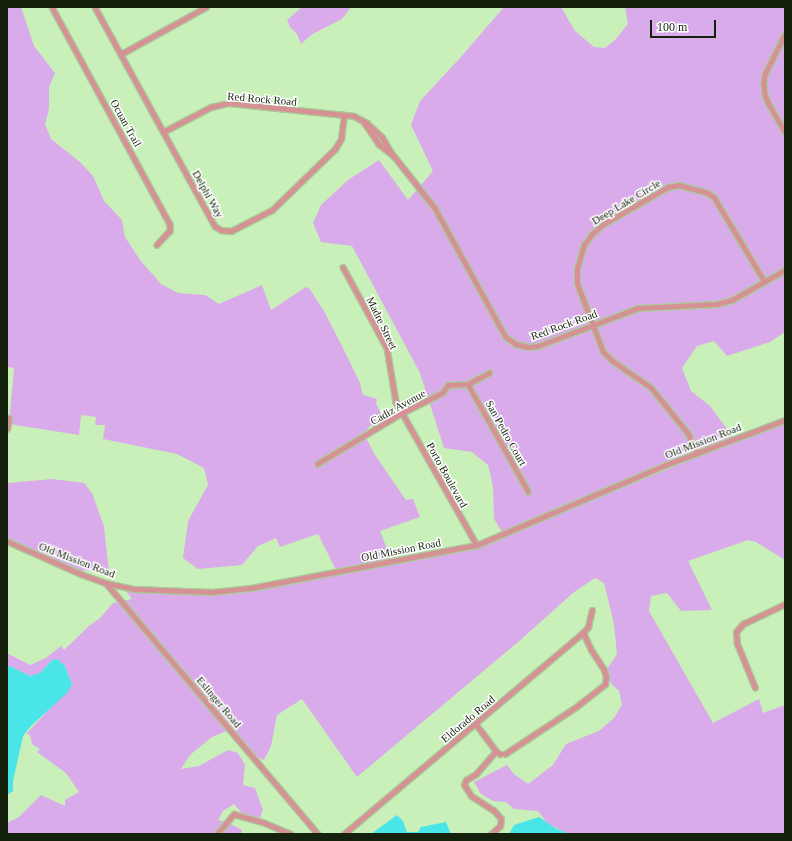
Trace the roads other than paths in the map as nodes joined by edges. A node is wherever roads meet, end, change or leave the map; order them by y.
1 (52, 7) edge
2 (95, 7) edge
3 (206, 7) edge
4 (785, 35) edge
5 (121, 54) junction
6 (344, 115) junction
7 (364, 122) junction
8 (163, 132) junction
9 (785, 132) edge
10 (382, 137) junction
11 (377, 140) junction
12 (394, 156) junction
13 (157, 245) dead end
14 (343, 267) dead end
15 (785, 270) edge
16 (765, 282) junction
17 (592, 324) junction
18 (489, 373) dead end
19 (468, 384) junction
20 (402, 412) junction
21 (9, 418) dead end
22 (785, 420) edge
23 (7, 429) edge
24 (697, 454) junction
25 (317, 464) dead end
26 (528, 491) dead end
27 (7, 541) edge
28 (477, 545) junction
29 (106, 583) junction
30 (785, 604) edge
31 (592, 610) dead end
32 (584, 633) junction
33 (755, 688) dead end
34 (476, 724) junction
35 (496, 751) junction
36 (217, 834) edge
37 (291, 834) edge
38 (318, 834) edge
39 (344, 834) edge
40 (491, 834) edge

1 - 13 street, Ocuan Trail
2 - 5 street, Delphi Way
3 - 5 street
4 - 9 street
5 - 8 street, Delphi Way
6 - 7 street, Red Rock Road
6 - 8 street, Red Rock Road
6 - 8 street, Delphi Way
7 - 10 street, Red Rock Road
7 - 11 street, Red Rock Road
10 - 11 street
10 - 12 street, Red Rock Road
11 - 12 street, Red Rock Road
12 - 17 street, Red Rock Road
14 - 20 street, Madre Street
15 - 16 street, Red Rock Road
16 - 17 street, Red Rock Road
16 - 17 street, Deep Lake Circle
17 - 24 street, Deep Lake Circle
18 - 19 street, Cadiz Avenue
19 - 20 street, Cadiz Avenue
19 - 26 street, San Pedro Court
20 - 25 street, Cadiz Avenue
20 - 28 street, Porto Boulevard
21 - 23 street
22 - 24 street, Old Mission Road
24 - 28 street, Old Mission Road
27 - 29 street, Old Mission Road
28 - 29 street, Old Mission Road
29 - 38 street, Eslinger Road
30 - 33 street
31 - 32 street, Eldorado Road
32 - 34 street, Eldorado Road
32 - 35 street
34 - 35 street
34 - 39 street, Eldorado Road
35 - 40 street
36 - 37 street

